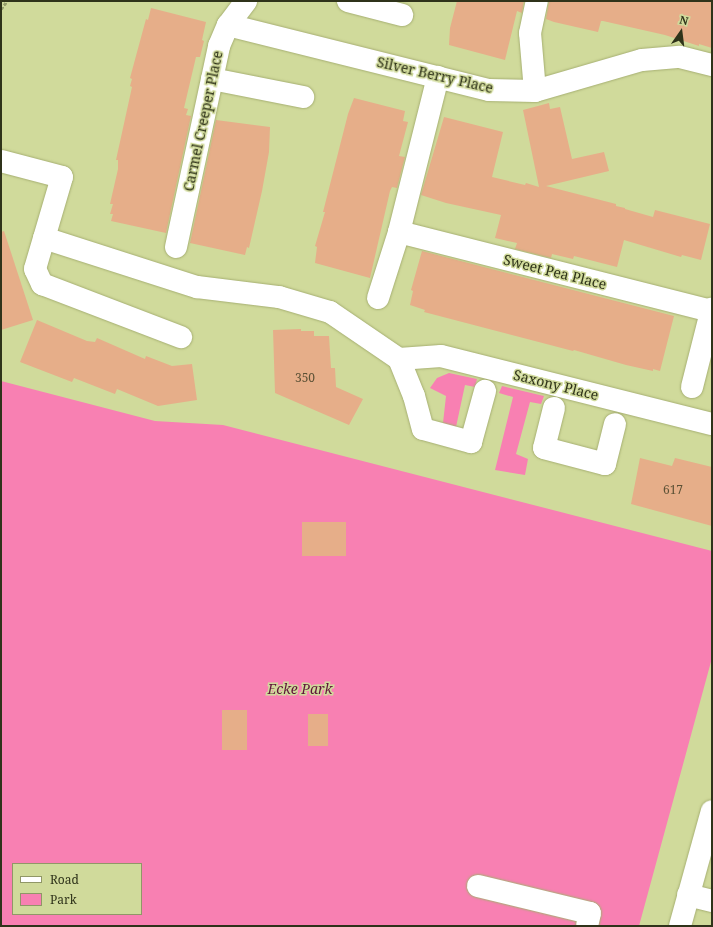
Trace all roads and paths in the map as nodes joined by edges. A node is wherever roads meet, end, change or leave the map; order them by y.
1 (8, 1) edge
2 (246, 1) edge
3 (348, 1) edge
4 (537, 1) edge
5 (1, 9) edge
6 (402, 15) dead end
7 (228, 25) junction
8 (712, 64) edge
9 (438, 77) junction
10 (212, 78) junction
11 (535, 91) junction
12 (303, 98) dead end
13 (1, 161) edge
14 (399, 232) junction
15 (44, 238) junction
16 (176, 247) dead end
17 (378, 298) dead end
18 (712, 310) edge
19 (181, 337) dead end
20 (399, 359) junction
21 (692, 387) dead end
22 (485, 391) dead end
23 (554, 408) dead end
24 (615, 424) dead end
25 (712, 424) edge
26 (712, 811) edge
27 (704, 869) edge
28 (478, 886) dead end
29 (688, 895) junction
30 (712, 901) edge
31 (587, 926) edge
32 (680, 926) edge

1 - 5 path
2 - 7 street, Carmel Creeper Place
3 - 6 street
4 - 11 street
7 - 9 street, Silver Berry Place
7 - 10 street, Carmel Creeper Place
8 - 11 street, Silver Berry Place
9 - 11 street, Silver Berry Place
9 - 14 street
10 - 12 street
10 - 16 street, Carmel Creeper Place
13 - 15 street
14 - 17 street
14 - 18 street, Sweet Pea Place
15 - 19 street
15 - 20 street
18 - 21 street, Sweet Pea Place
20 - 22 street
20 - 25 street, Saxony Place
23 - 24 street
26 - 27 street
27 - 29 street
28 - 31 street
29 - 30 street
29 - 32 street

